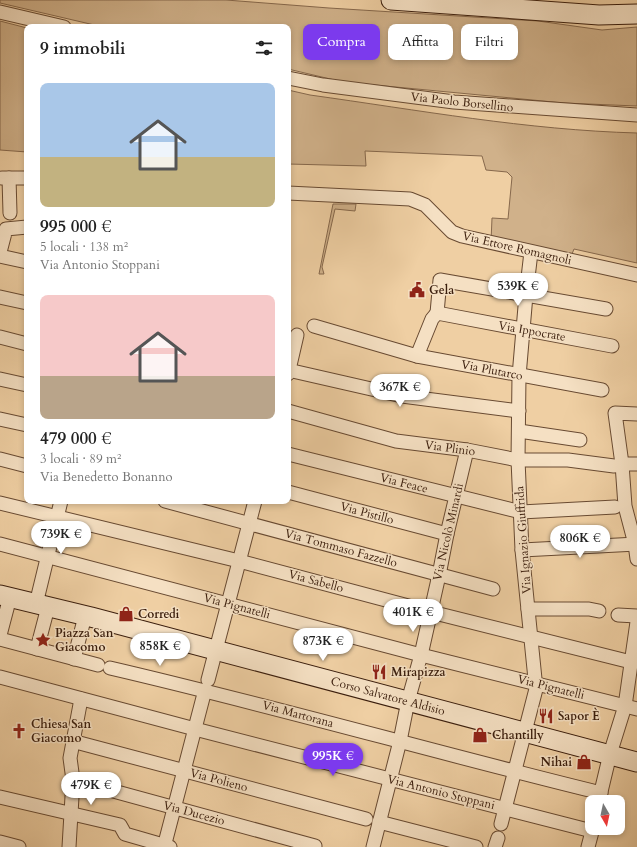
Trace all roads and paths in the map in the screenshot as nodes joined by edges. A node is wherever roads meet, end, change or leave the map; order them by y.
1 (391, 0) edge
2 (0, 12) edge
3 (637, 14) edge
4 (51, 24) edge
5 (291, 79) edge
6 (637, 115) edge
7 (4, 178) edge
8 (24, 178) edge
9 (291, 193) edge
10 (10, 213) dead end
11 (24, 227) edge
12 (0, 252) edge
13 (531, 252) junction
14 (0, 256) edge
15 (24, 261) edge
16 (637, 275) edge
17 (526, 295) junction
18 (0, 297) edge
19 (24, 302) edge
20 (606, 309) dead end
21 (437, 313) junction
22 (314, 326) dead end
23 (523, 330) junction
24 (296, 335) dead end
25 (0, 337) edge
26 (24, 343) edge
27 (612, 346) dead end
28 (417, 356) junction
29 (291, 358) edge
30 (291, 373) edge
31 (519, 376) junction
32 (0, 379) edge
33 (24, 384) edge
34 (602, 390) dead end
35 (519, 411) junction
36 (291, 412) edge
37 (637, 414) edge
38 (0, 419) edge
39 (24, 424) edge
40 (519, 431) junction
41 (580, 440) dead end
42 (467, 450) junction
43 (291, 455) edge
44 (0, 459) edge
45 (518, 460) junction
46 (637, 464) edge
47 (24, 465) edge
48 (618, 465) junction
49 (291, 493) edge
50 (456, 497) junction
51 (0, 503) edge
52 (60, 504) edge
53 (176, 504) edge
54 (254, 504) edge
55 (626, 506) edge
56 (520, 512) junction
57 (57, 517) junction
58 (249, 523) junction
59 (447, 534) junction
60 (0, 544) edge
61 (636, 544) edge
62 (522, 550) junction
63 (47, 557) junction
64 (637, 559) edge
65 (239, 561) junction
66 (439, 575) junction
67 (494, 589) dead end
68 (5, 596) edge
69 (228, 603) junction
70 (42, 605) junction
71 (528, 609) junction
72 (600, 611) dead end
73 (431, 612) junction
74 (618, 615) dead end
75 (85, 616) junction
76 (637, 616) edge
77 (637, 622) edge
78 (0, 634) edge
79 (531, 637) junction
80 (0, 639) edge
81 (37, 649) junction
82 (216, 650) junction
83 (421, 655) junction
84 (74, 659) junction
85 (631, 662) junction
86 (0, 677) edge
87 (535, 683) junction
88 (207, 685) junction
89 (81, 699) junction
90 (408, 701) junction
91 (631, 708) edge
92 (195, 729) junction
93 (524, 732) junction
94 (72, 741) junction
95 (400, 741) junction
96 (610, 754) junction
97 (637, 762) edge
98 (184, 770) junction
99 (515, 772) junction
100 (390, 779) junction
101 (73, 780) junction
102 (590, 795) edge
103 (601, 795) edge
104 (0, 797) edge
105 (174, 808) junction
106 (506, 808) junction
107 (70, 814) junction
108 (366, 818) dead end
109 (379, 822) junction
110 (502, 824) dead end
111 (585, 827) edge
112 (591, 835) edge
113 (0, 842) edge
114 (166, 846) edge
115 (315, 846) dead end
116 (19, 847) edge
117 (69, 847) edge
118 (373, 847) edge
119 (476, 847) edge
120 (588, 847) edge

1 - 3 street
2 - 4 street
5 - 6 street, Via Paolo Borsellino
7 - 8 street
7 - 10 street
9 - 13 street, Via Ettore Romagnoli
11 - 12 street
13 - 16 street, Via Ettore Romagnoli
13 - 17 street, Via Ignazio Giuffrida
14 - 15 street
17 - 20 street
17 - 21 street
17 - 23 street, Via Ignazio Giuffrida
18 - 19 street
21 - 23 street, Via Ippocrate
21 - 28 street
22 - 28 street, Via Plutarco
23 - 27 street, Via Ippocrate
23 - 31 street, Via Ignazio Giuffrida
24 - 29 street
25 - 26 street
28 - 31 street, Via Plutarco
30 - 35 street
31 - 34 street, Via Plutarco
31 - 35 street, Via Ignazio Giuffrida
32 - 33 street
35 - 40 street, Via Ignazio Giuffrida
36 - 42 street, Via Plinio
37 - 48 street
38 - 39 street
40 - 41 street
40 - 45 street, Via Ignazio Giuffrida
42 - 45 street, Via Plinio
42 - 50 street, Via Nicolò Minardi
43 - 50 street, Via Feace
44 - 47 street
45 - 48 street, Via Plinio
45 - 56 street, Via Ignazio Giuffrida
46 - 48 street, Via Plinio
48 - 55 street
49 - 59 street, Via Pistillo
50 - 56 street, Via Feace
50 - 59 street, Via Nicolò Minardi
51 - 57 street, Via Sabello
52 - 57 street
53 - 58 street, Via Tommaso Fazzello
54 - 58 street
55 - 56 street, Via Feace
55 - 61 street
56 - 62 street, Via Ignazio Giuffrida
57 - 63 street
57 - 65 street, Via Sabello
58 - 65 street
58 - 66 street, Via Tommaso Fazzello
59 - 66 street, Via Nicolò Minardi
60 - 63 street, Via Pignatelli
61 - 62 street
61 - 64 street
62 - 71 street, Via Ignazio Giuffrida
63 - 69 street, Via Pignatelli
63 - 70 street
65 - 69 street
65 - 73 street, Via Sabello
66 - 67 street, Via Tommaso Fazzello
66 - 73 street, Via Nicolò Minardi
68 - 70 street, Corso Salvatore Aldisio
68 - 78 street
69 - 82 street
69 - 83 street, Via Pignatelli
70 - 75 street, Corso Salvatore Aldisio
70 - 81 street
71 - 72 street
71 - 79 street, Via Ignazio Giuffrida
73 - 79 street, Via Sabello
73 - 83 street, Via Nicolò Minardi
74 - 76 street
75 - 82 street, Corso Salvatore Aldisio
75 - 84 street
77 - 85 street
79 - 85 street, Via Sabello
79 - 87 street, Via Ignazio Giuffrida
80 - 81 street, Via Martorana
81 - 84 street, Via Martorana
82 - 88 street
82 - 90 street, Corso Salvatore Aldisio
83 - 87 street, Via Pignatelli
83 - 90 street, Via Nicolò Minardi
84 - 88 street, Via Martorana
85 - 91 street
86 - 89 street, Via Antonio Stoppani
87 - 91 street, Via Pignatelli
87 - 93 street, Via Ignazio Giuffrida
88 - 92 street
88 - 95 street, Via Martorana
89 - 92 street, Via Antonio Stoppani
89 - 94 street
90 - 93 street, Corso Salvatore Aldisio
90 - 95 street, Via Nicolò Minardi
91 - 96 street
92 - 98 street
92 - 100 street, Via Antonio Stoppani
93 - 96 street, Corso Salvatore Aldisio
93 - 99 street, Via Ignazio Giuffrida
94 - 98 street, Via Polieno
94 - 101 street
95 - 99 street, Via Martorana
95 - 100 street, Via Nicolò Minardi
96 - 97 street, Corso Salvatore Aldisio
96 - 103 street
98 - 105 street
98 - 108 street, Via Polieno
99 - 102 street, Via Martorana
99 - 106 street, Via Ignazio Giuffrida
100 - 106 street, Via Antonio Stoppani
100 - 109 street, Via Nicolò Minardi
101 - 105 street, Via Ducezio
101 - 107 street
104 - 107 street
105 - 114 street
105 - 115 street, Via Ducezio
106 - 110 street, Via Ignazio Giuffrida
106 - 111 street, Via Antonio Stoppani
107 - 114 street
107 - 117 street
109 - 118 street, Via Nicolò Minardi
109 - 119 street
112 - 120 street
113 - 116 street

